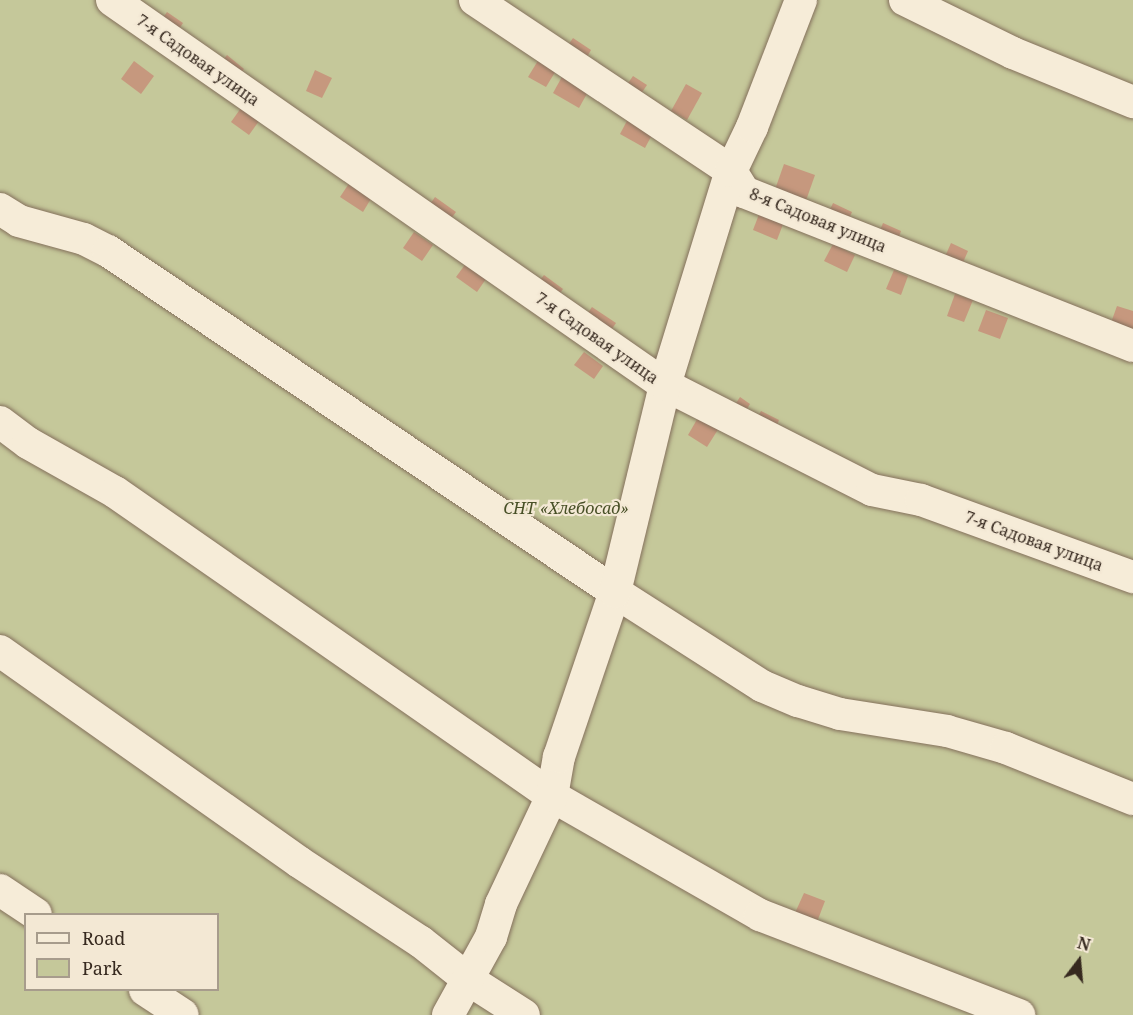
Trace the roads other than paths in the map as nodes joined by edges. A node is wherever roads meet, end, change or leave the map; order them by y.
1 (112, 0) edge
2 (475, 0) edge
3 (801, 0) edge
4 (905, 0) edge
5 (1133, 102) edge
6 (731, 171) junction
7 (0, 209) edge
8 (1133, 346) edge
9 (664, 385) junction
10 (0, 422) edge
11 (1133, 577) edge
12 (615, 592) junction
13 (0, 651) edge
14 (552, 796) junction
15 (1133, 799) edge
16 (0, 890) edge
17 (33, 913) edge
18 (469, 980) junction
19 (147, 991) edge
20 (183, 1015) edge
21 (448, 1015) edge
22 (524, 1015) edge
23 (1019, 1015) edge

1 - 9 lane, 7-я Садовая улица
2 - 6 lane, 8-я Садовая улица
3 - 6 lane
4 - 5 lane
6 - 8 lane, 8-я Садовая улица
6 - 9 lane
7 - 12 lane
9 - 11 lane, 7-я Садовая улица
9 - 12 lane
10 - 14 lane
12 - 14 lane
12 - 15 lane
13 - 18 lane
14 - 18 lane
14 - 23 lane
16 - 17 lane
18 - 21 lane
18 - 22 lane
19 - 20 lane

